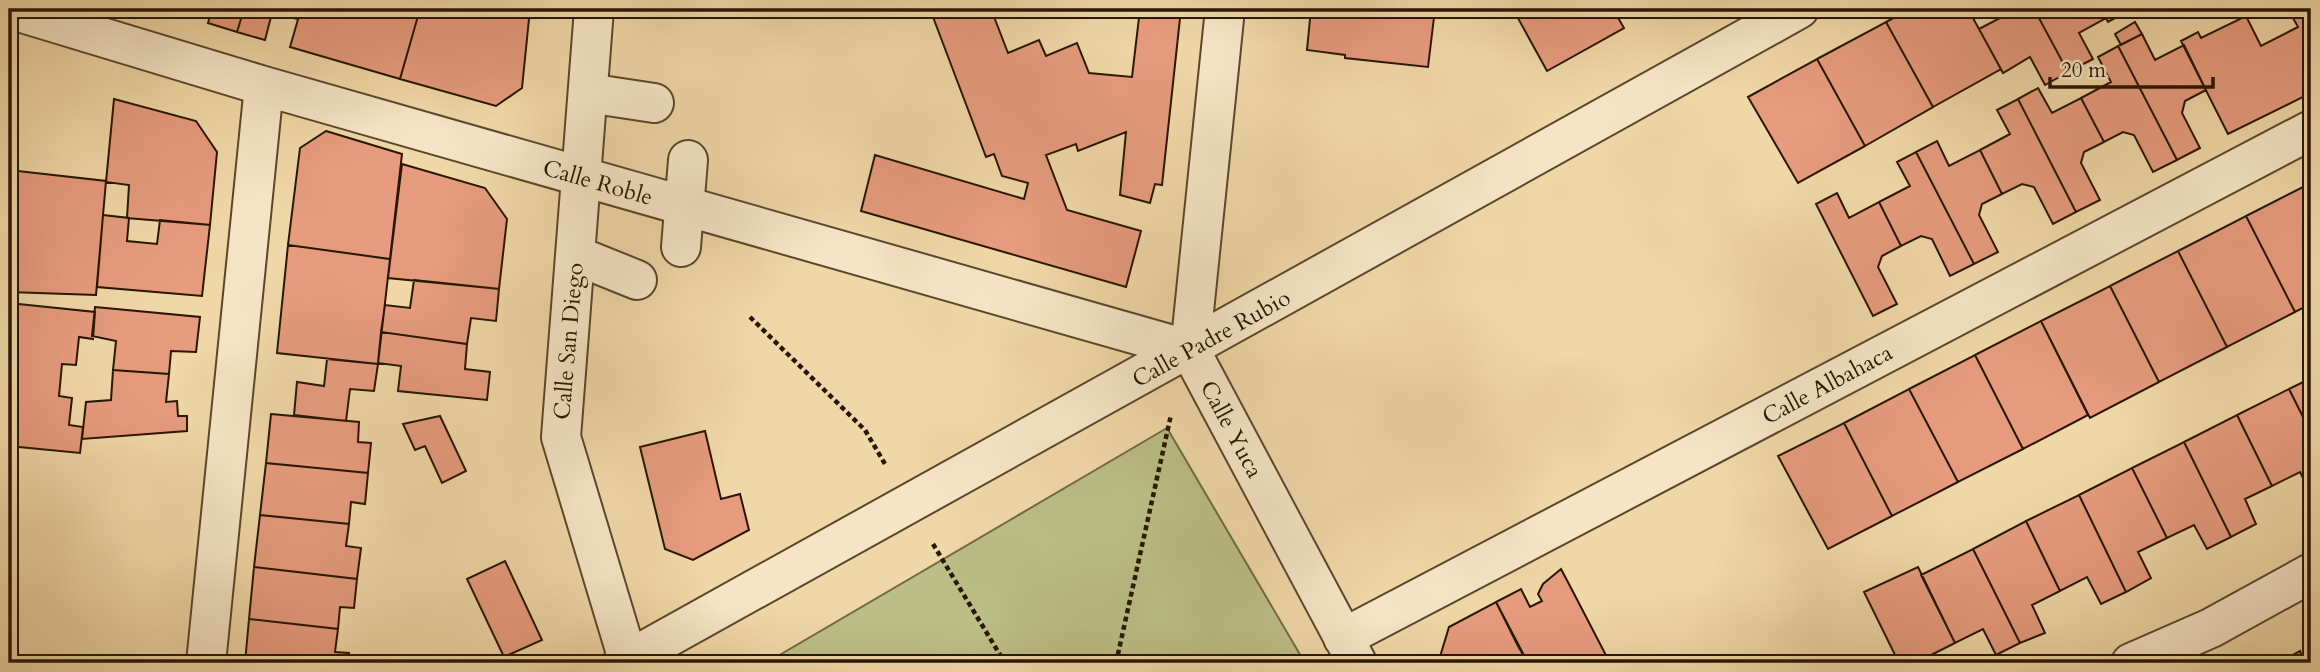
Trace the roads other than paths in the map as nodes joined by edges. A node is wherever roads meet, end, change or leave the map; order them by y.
1 (9, 9) edge
2 (594, 9) edge
3 (1225, 9) edge
4 (1799, 9) edge
5 (264, 86) junction
6 (588, 93) junction
7 (654, 103) dead end
8 (2311, 130) edge
9 (688, 160) dead end
10 (581, 178) junction
11 (685, 207) junction
12 (681, 247) dead end
13 (575, 255) junction
14 (637, 280) dead end
15 (1190, 350) junction
16 (2311, 573) edge
17 (1350, 651) edge
18 (626, 662) edge
19 (206, 663) edge
20 (2131, 663) edge

1 - 5 street, Calle Roble
2 - 6 street, Calle San Diego
3 - 15 street
4 - 15 street, Calle Padre Rubio
5 - 10 street, Calle Roble
5 - 19 street
6 - 7 street
6 - 10 street, Calle San Diego
8 - 17 street, Calle Albahaca
9 - 11 street
10 - 11 street, Calle Roble
10 - 13 street, Calle San Diego
11 - 12 street
11 - 15 street, Calle Roble
13 - 14 street
13 - 18 street, Calle San Diego
15 - 17 street, Calle Yuca
15 - 18 street, Calle Padre Rubio
16 - 20 street

